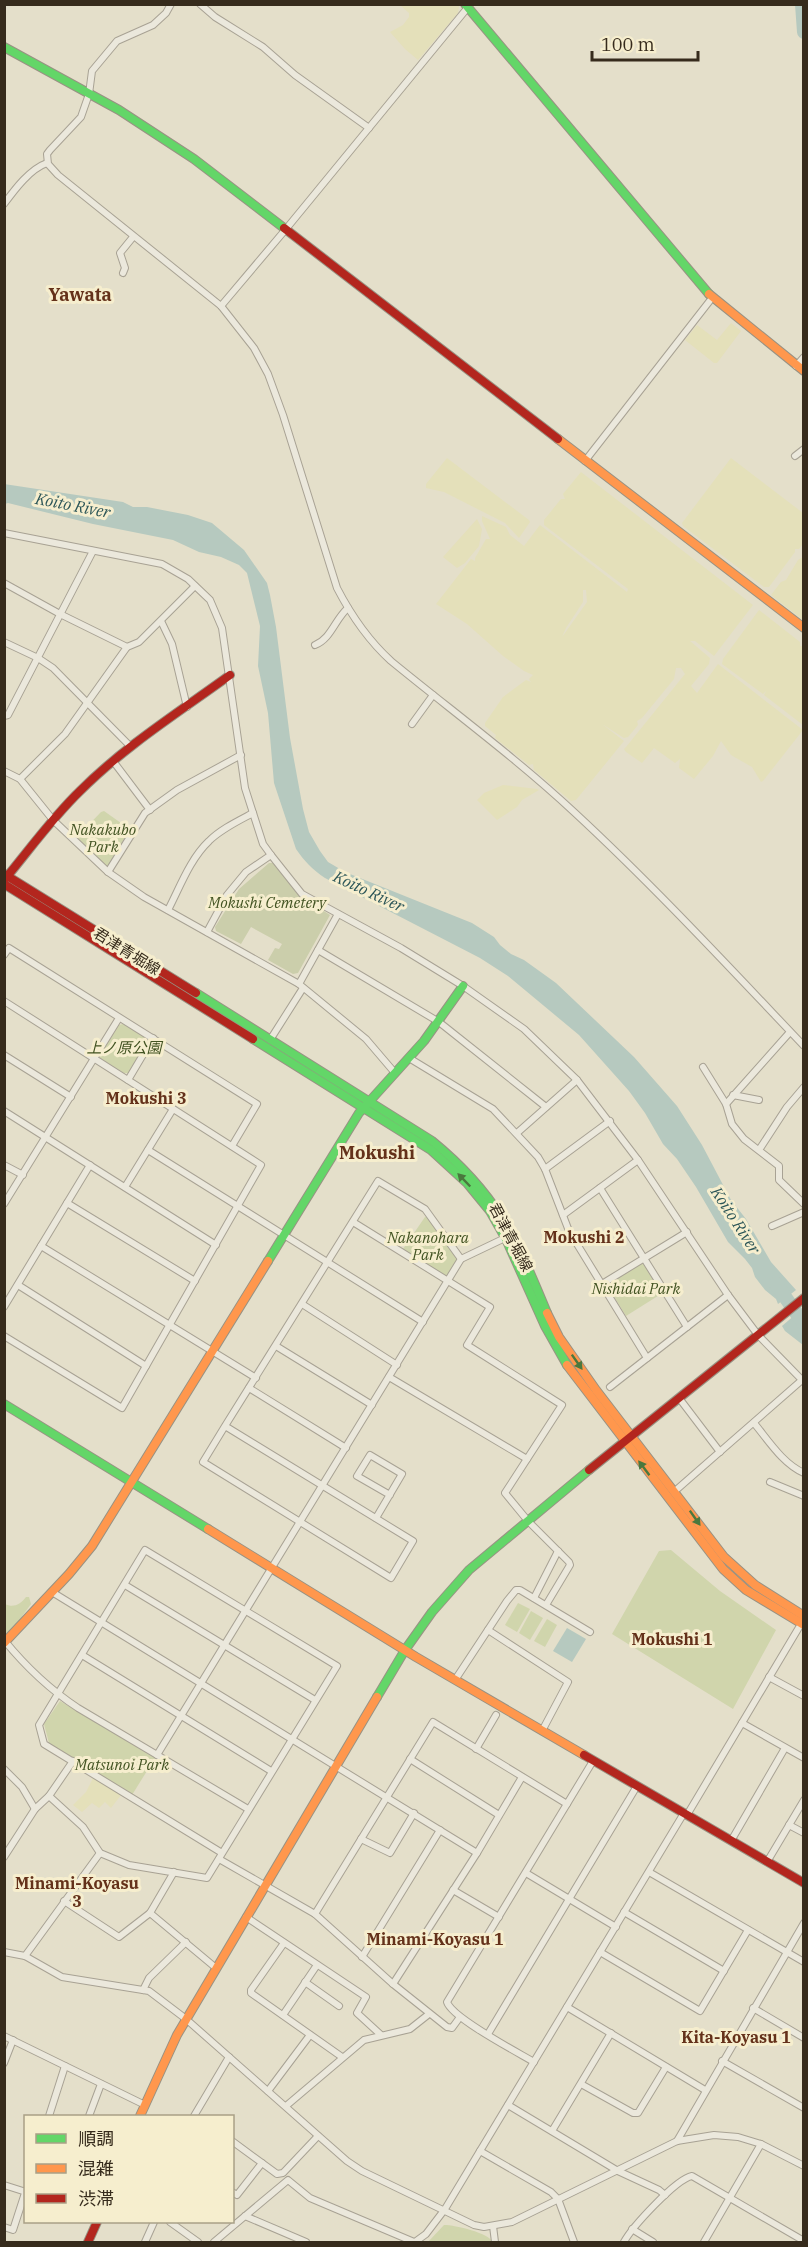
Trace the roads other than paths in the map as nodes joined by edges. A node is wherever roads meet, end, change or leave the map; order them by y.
1 (171, 4) edge
2 (200, 4) edge
3 (468, 5) edge
4 (4, 47) edge
5 (88, 94) junction
6 (369, 128) junction
7 (47, 163) junction
8 (4, 204) edge
9 (286, 229) junction
10 (133, 237) junction
11 (123, 273) dead end
12 (712, 298) junction
13 (221, 306) junction
14 (804, 357) edge
15 (800, 369) edge
16 (804, 449) edge
17 (795, 456) dead end
18 (585, 461) junction
19 (4, 533) edge
20 (93, 551) junction
21 (4, 583) edge
22 (195, 586) junction
23 (348, 608) junction
24 (60, 614) junction
25 (161, 621) junction
26 (804, 628) edge
27 (4, 642) edge
28 (315, 645) dead end
29 (127, 647) junction
30 (38, 657) junction
31 (230, 675) junction
32 (433, 695) junction
33 (89, 702) junction
34 (187, 707) junction
35 (4, 716) edge
36 (412, 724) dead end
37 (131, 747) junction
38 (241, 755) junction
39 (113, 761) junction
40 (4, 771) edge
41 (20, 779) junction
42 (150, 810) junction
43 (253, 813) junction
44 (53, 820) junction
45 (271, 855) junction
46 (108, 872) junction
47 (5, 878) edge
48 (168, 910) junction
49 (338, 914) junction
50 (207, 932) junction
51 (318, 950) junction
52 (4, 955) edge
53 (301, 986) junction
54 (463, 986) junction
55 (4, 1001) edge
56 (120, 1018) junction
57 (439, 1022) junction
58 (790, 1032) junction
59 (153, 1038) junction
60 (270, 1040) junction
61 (804, 1046) edge
62 (4, 1055) edge
63 (409, 1058) junction
64 (95, 1059) junction
65 (703, 1067) dead end
66 (395, 1073) junction
67 (128, 1080) junction
68 (577, 1080) junction
69 (804, 1088) edge
70 (733, 1095) junction
71 (71, 1097) junction
72 (759, 1100) dead end
73 (726, 1104) junction
74 (366, 1105) junction
75 (546, 1107) junction
76 (173, 1109) junction
77 (4, 1110) edge
78 (610, 1121) junction
79 (517, 1133) junction
80 (46, 1137) junction
81 (232, 1146) junction
82 (148, 1150) junction
83 (759, 1150) junction
84 (638, 1160) junction
85 (4, 1165) edge
86 (90, 1165) junction
87 (545, 1169) junction
88 (23, 1175) junction
89 (125, 1187) junction
90 (600, 1188) junction
91 (67, 1203) junction
92 (4, 1204) edge
93 (804, 1204) edge
94 (238, 1206) junction
95 (804, 1212) edge
96 (563, 1215) junction
97 (353, 1222) junction
98 (772, 1226) dead end
99 (687, 1232) junction
100 (285, 1235) junction
101 (506, 1238) junction
102 (216, 1245) junction
103 (41, 1246) junction
104 (644, 1258) junction
105 (461, 1259) junction
106 (328, 1262) junction
107 (195, 1281) junction
108 (448, 1281) junction
109 (602, 1284) junction
110 (18, 1285) junction
111 (728, 1295) junction
112 (804, 1298) edge
113 (302, 1304) junction
114 (4, 1307) edge
115 (423, 1322) junction
116 (169, 1326) junction
117 (687, 1327) junction
118 (761, 1333) junction
119 (4, 1336) edge
120 (276, 1346) junction
121 (214, 1351) junction
122 (647, 1358) junction
123 (397, 1365) junction
124 (146, 1366) junction
125 (389, 1377) junction
126 (256, 1378) junction
127 (803, 1381) edge
128 (610, 1387) dead end
129 (249, 1388) junction
130 (679, 1398) junction
131 (4, 1404) edge
132 (372, 1405) junction
133 (754, 1423) junction
134 (225, 1426) junction
135 (632, 1435) junction
136 (624, 1441) junction
137 (346, 1448) junction
138 (720, 1452) junction
139 (527, 1459) junction
140 (804, 1473) edge
141 (133, 1482) junction
142 (770, 1482) dead end
143 (323, 1485) junction
144 (675, 1491) junction
145 (390, 1495) junction
146 (804, 1496) edge
147 (376, 1518) junction
148 (528, 1521) junction
149 (301, 1522) junction
150 (558, 1551) junction
151 (272, 1568) junction
152 (125, 1585) junction
153 (52, 1592) junction
154 (534, 1598) junction
155 (546, 1605) junction
156 (246, 1611) junction
157 (102, 1622) junction
158 (803, 1622) edge
159 (488, 1630) junction
160 (590, 1632) dead end
161 (5, 1642) edge
162 (225, 1645) junction
163 (405, 1650) junction
164 (82, 1655) junction
165 (769, 1677) junction
166 (455, 1680) junction
167 (202, 1683) junction
168 (57, 1694) junction
169 (804, 1696) edge
170 (315, 1700) junction
171 (496, 1715) dead end
172 (181, 1716) junction
173 (742, 1723) junction
174 (542, 1731) junction
175 (292, 1738) junction
176 (785, 1748) junction
177 (476, 1749) junction
178 (157, 1755) junction
179 (804, 1758) edge
180 (410, 1759) junction
181 (73, 1761) junction
182 (593, 1761) junction
183 (336, 1765) junction
184 (4, 1769) edge
185 (271, 1772) junction
186 (522, 1777) junction
187 (637, 1786) junction
188 (49, 1796) junction
189 (387, 1796) junction
190 (804, 1800) edge
191 (567, 1804) junction
192 (35, 1809) junction
193 (248, 1809) junction
194 (414, 1813) junction
195 (685, 1814) junction
196 (499, 1815) junction
197 (789, 1825) junction
198 (440, 1830) junction
199 (804, 1833) edge
200 (361, 1839) junction
201 (731, 1841) junction
202 (7, 1849) edge
203 (99, 1853) junction
204 (477, 1853) junction
205 (220, 1856) junction
206 (4, 1857) edge
207 (767, 1862) junction
208 (174, 1872) junction
209 (649, 1872) junction
210 (526, 1873) junction
211 (804, 1883) edge
212 (264, 1885) junction
213 (453, 1890) junction
214 (569, 1899) junction
215 (64, 1901) junction
216 (624, 1912) junction
217 (150, 1913) junction
218 (315, 1914) junction
219 (246, 1917) junction
220 (499, 1917) junction
221 (804, 1923) edge
222 (616, 1926) junction
223 (748, 1930) junction
224 (186, 1942) junction
225 (284, 1942) junction
226 (4, 1952) edge
227 (600, 1952) junction
228 (786, 1952) junction
229 (25, 1956) junction
230 (363, 1957) junction
231 (804, 1962) edge
232 (317, 1965) junction
233 (216, 1968) junction
234 (724, 1971) junction
235 (305, 1983) junction
236 (393, 1984) junction
237 (143, 1990) junction
238 (339, 2007) dead end
239 (567, 2007) junction
240 (753, 2008) junction
241 (429, 2014) junction
242 (283, 2015) junction
243 (460, 2017) junction
244 (186, 2019) junction
245 (611, 2033) junction
246 (488, 2034) junction
247 (310, 2035) junction
248 (381, 2035) junction
249 (4, 2036) edge
250 (804, 2038) edge
251 (13, 2040) junction
252 (229, 2057) junction
253 (342, 2057) junction
254 (722, 2061) junction
255 (534, 2062) junction
256 (4, 2063) edge
257 (65, 2066) junction
258 (666, 2067) junction
259 (101, 2084) junction
260 (581, 2084) junction
261 (705, 2090) junction
262 (268, 2091) junction
263 (145, 2105) junction
264 (508, 2105) junction
265 (286, 2106) junction
266 (804, 2108) edge
267 (49, 2115) edge
268 (88, 2115) edge
269 (140, 2115) edge
270 (197, 2115) edge
271 (552, 2132) junction
272 (318, 2136) junction
273 (677, 2141) junction
274 (234, 2142) edge
275 (761, 2144) junction
276 (480, 2151) junction
277 (262, 2163) junction
278 (804, 2166) edge
279 (618, 2171) junction
280 (4, 2185) edge
281 (24, 2191) edge
282 (234, 2193) edge
283 (24, 2194) edge
284 (665, 2195) junction
285 (558, 2199) junction
286 (730, 2199) junction
287 (445, 2209) junction
288 (245, 2216) junction
289 (97, 2223) edge
290 (154, 2223) edge
291 (171, 2223) edge
292 (493, 2226) junction
293 (4, 2228) edge
294 (632, 2229) junction
295 (804, 2241) edge
296 (88, 2242) edge
297 (145, 2242) edge
298 (198, 2242) edge
299 (214, 2242) edge
300 (306, 2242) edge
301 (415, 2242) edge
302 (495, 2242) edge
303 (574, 2242) edge
304 (624, 2242) edge
305 (653, 2242) edge
306 (704, 2242) edge

1 - 5 street
2 - 6 street
3 - 6 street
3 - 12 street
4 - 5 street
5 - 7 street
5 - 9 street
6 - 9 street
7 - 8 street
7 - 10 street
9 - 13 street
9 - 18 street
10 - 11 street
10 - 13 street
12 - 15 street
12 - 18 street
13 - 23 street
14 - 15 street
16 - 17 street
18 - 26 street
19 - 20 street
20 - 22 street
20 - 24 street
21 - 24 street
22 - 25 street
22 - 31 street
23 - 28 street
23 - 32 street
24 - 29 street
24 - 30 street
25 - 29 street
25 - 34 street
27 - 30 street
29 - 33 street
30 - 33 street
30 - 35 street
31 - 34 street
31 - 38 street
32 - 36 street
32 - 58 street
33 - 37 street
33 - 41 street
34 - 37 street
37 - 39 street
38 - 42 street
38 - 43 street
39 - 42 street
39 - 44 street
40 - 41 street
41 - 44 street
42 - 46 street
43 - 45 street
43 - 48 street
44 - 46 street
44 - 47 street
45 - 49 street
45 - 50 street
46 - 48 street
47 - 60 street, 君津青堀線
47 - 74 street, 君津青堀線
48 - 50 street
49 - 51 street
49 - 54 street
50 - 53 street
51 - 53 street
51 - 57 street
52 - 56 street
53 - 60 street
53 - 66 street
54 - 57 street
54 - 68 street
55 - 64 street
56 - 59 street
56 - 64 street
57 - 63 street
57 - 75 street
58 - 61 street
58 - 70 street
59 - 67 street
59 - 81 street
60 - 74 street, 君津青堀線
62 - 71 street
63 - 66 street
63 - 79 street
64 - 67 street
64 - 71 street
65 - 73 street
66 - 74 street
67 - 76 street
68 - 75 street
68 - 78 street
69 - 83 street
70 - 72 street
70 - 73 street
71 - 80 street
73 - 83 street
74 - 100 street
101 -> 74 street, 君津青堀線
74 -> 135 street, 君津青堀線
75 - 79 street
76 - 81 street
76 - 82 street
77 - 80 street
78 - 84 street
78 - 87 street
79 - 87 street
80 - 86 street
80 - 88 street
81 - 94 street
82 - 89 street
82 - 94 street
83 - 93 street
84 - 90 street
84 - 99 street
85 - 88 street
86 - 89 street
86 - 91 street
87 - 96 street
88 - 92 street
89 - 102 street
90 - 96 street
90 - 104 street
91 - 103 street
91 - 107 street
94 - 100 street
94 - 102 street
95 - 98 street
96 - 109 street
97 - 105 street
97 - 106 street
97 - 108 street
99 - 104 street
99 - 111 street
100 - 106 street
100 - 121 street
101 - 105 street
101 - 136 street, 君津青堀線
102 - 107 street
103 - 110 street
103 - 116 street
104 - 109 street
104 - 117 street
105 - 108 street
106 - 113 street
106 - 115 street
107 - 116 street
108 - 115 street
108 - 139 street
109 - 122 street
110 - 114 street
110 - 124 street
111 - 117 street
111 - 118 street
112 - 118 street
113 - 120 street
113 - 123 street
115 - 123 street
116 - 121 street
116 - 124 street
117 - 122 street
118 - 127 street
118 - 130 street
119 - 124 street
120 - 126 street
120 - 132 street
121 - 126 street
121 - 141 street
122 - 128 street
123 - 125 street
125 - 132 street
125 - 139 street
126 - 129 street
127 - 133 street
129 - 134 street
129 - 137 street
130 - 135 street
130 - 138 street
131 - 141 street
132 - 137 street
133 - 138 street
133 - 140 street
134 - 143 street
134 - 149 street
135 - 136 street
135 - 144 street, 君津青堀線
136 - 148 street
158 -> 136 street, 君津青堀線
137 - 143 street
138 - 144 street
139 - 148 street
141 - 151 street
141 - 153 street
142 - 146 street
143 - 147 street
143 - 149 street
144 -> 158 street, 君津青堀線
145 - 145 street
145 - 147 street
147 - 149 street
148 - 150 street
148 - 163 street
149 - 151 street
150 - 154 street
150 - 155 street
151 - 156 street
151 - 163 street
152 - 156 street
152 - 157 street
152 - 162 street
153 - 157 street
153 - 161 street
154 - 155 street
154 - 159 street
155 - 160 street
156 - 162 street
156 - 170 street
157 - 164 street
157 - 167 street
158 - 165 street
159 - 166 street
159 - 174 street
161 - 168 street
162 - 167 street
162 - 170 street
163 - 166 street
163 - 183 street
164 - 168 street
164 - 172 street
165 - 169 street
165 - 173 street
166 - 174 street
167 - 172 street
167 - 175 street
168 - 178 street
168 - 181 street
170 - 175 street
171 - 177 street
172 - 178 street
172 - 185 street
173 - 176 street
173 - 195 street
174 - 182 street
175 - 183 street
175 - 185 street
176 - 179 street
176 - 201 street
177 - 180 street
177 - 186 street
178 - 193 street
180 - 189 street
180 - 196 street
181 - 188 street
181 - 205 street
182 - 187 street
182 - 191 street
183 - 189 street
183 - 212 street
184 - 192 street
185 - 193 street
186 - 191 street
186 - 196 street
187 - 195 street
187 - 214 street
188 - 192 street
188 - 203 street
189 - 194 street
189 - 200 street
190 - 197 street
191 - 210 street
192 - 202 street
193 - 205 street
194 - 198 street
194 - 200 street
195 - 201 street
195 - 209 street
196 - 204 street
197 - 199 street
197 - 207 street
198 - 204 street
198 - 230 street
200 - 218 street
201 - 207 street
202 - 206 street
203 - 208 street
203 - 215 street
204 - 213 street
205 - 208 street
205 - 212 street
207 - 211 street
208 - 217 street
209 - 216 street
209 - 223 street
210 - 214 street
210 - 220 street
212 - 218 street
212 - 219 street
213 - 220 street
213 - 236 street
214 - 222 street
214 - 246 street
215 - 217 street
215 - 229 street
216 - 222 street
216 - 234 street
217 - 224 street
218 - 230 street
219 - 225 street
219 - 233 street
220 - 243 street
221 - 228 street
222 - 227 street
223 - 228 street
223 - 234 street
224 - 233 street
224 - 237 street
225 - 232 street
225 - 242 street
226 - 229 street
227 - 234 street
227 - 239 street
228 - 231 street
228 - 240 street
229 - 237 street
230 - 236 street
232 - 235 street
232 - 248 street
233 - 244 street
235 - 238 street
235 - 242 street
236 - 241 street
237 - 244 street
239 - 245 street
239 - 255 street
240 - 250 street
240 - 254 street
241 - 243 street
241 - 248 street
242 - 247 street
243 - 246 street
244 - 252 street
244 - 263 street
245 - 258 street
245 - 260 street
246 - 255 street
247 - 253 street
247 - 262 street
248 - 253 street
249 - 251 street
251 - 256 street
251 - 257 street
252 - 262 street
252 - 270 street
253 - 265 street
254 - 261 street
254 - 266 street
255 - 264 street
257 - 259 street
257 - 267 street
258 - 260 street
258 - 261 street
259 - 263 street
259 - 268 street
260 - 271 street
261 - 273 street
262 - 265 street
263 - 269 street
264 - 271 street
264 - 276 street
265 - 272 street
271 - 279 street
272 - 277 street
272 - 287 street
273 - 275 street
273 - 279 street
274 - 277 street
275 - 278 street
275 - 286 street
276 - 285 street
276 - 287 street
277 - 282 street
279 - 284 street
279 - 285 street
280 - 281 street
283 - 293 street
284 - 286 street
284 - 294 street
285 - 292 street
285 - 303 street
286 - 295 street
286 - 306 street
287 - 292 street
287 - 301 street
288 - 299 street
288 - 300 street
288 - 301 street
289 - 296 street
290 - 297 street
291 - 298 street
292 - 302 street
294 - 304 street
294 - 305 street

